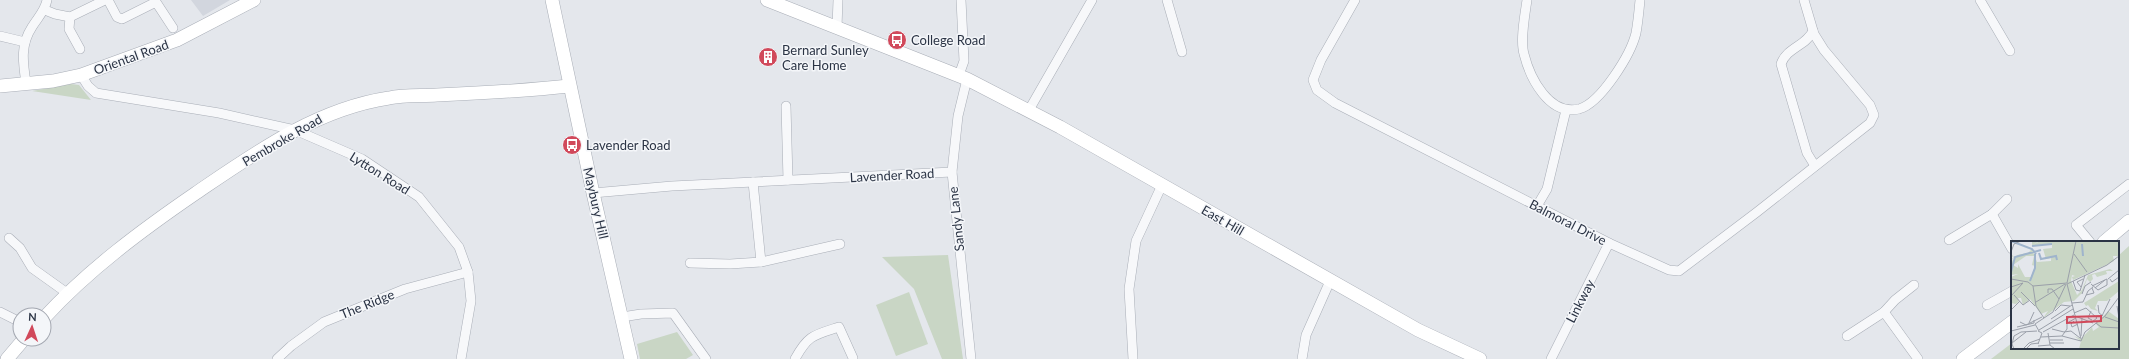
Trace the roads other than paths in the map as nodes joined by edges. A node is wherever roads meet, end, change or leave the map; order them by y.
1 (47, 0) edge
2 (106, 0) edge
3 (254, 0) edge
4 (552, 0) edge
5 (767, 0) edge
6 (838, 0) edge
7 (961, 0) edge
8 (1092, 0) edge
9 (1167, 0) edge
10 (1355, 0) edge
11 (1527, 0) edge
12 (1640, 0) edge
13 (1804, 0) edge
14 (1980, 0) edge
15 (45, 10) junction
16 (70, 17) junction
17 (837, 27) junction
18 (173, 28) dead end
19 (1813, 31) junction
20 (0, 36) edge
21 (25, 42) junction
22 (80, 48) dead end
23 (2010, 51) dead end
24 (1182, 52) dead end
25 (81, 75) junction
26 (963, 77) junction
27 (26, 83) junction
28 (0, 86) edge
29 (569, 86) junction
30 (786, 106) dead end
31 (1029, 110) junction
32 (1566, 110) junction
33 (295, 130) junction
34 (1815, 166) junction
35 (952, 172) junction
36 (788, 180) junction
37 (753, 182) junction
38 (2129, 184) edge
39 (1162, 185) junction
40 (593, 193) junction
41 (2007, 199) dead end
42 (1537, 206) junction
43 (1992, 214) junction
44 (2129, 221) edge
45 (9, 238) dead end
46 (1949, 240) dead end
47 (2089, 241) edge
48 (2105, 241) edge
49 (1609, 243) junction
50 (840, 244) dead end
51 (2011, 247) edge
52 (761, 262) junction
53 (690, 263) dead end
54 (468, 272) junction
55 (1330, 282) junction
56 (1914, 285) dead end
57 (67, 292) junction
58 (2011, 292) edge
59 (1987, 305) dead end
60 (52, 309) edge
61 (0, 312) edge
62 (1884, 312) junction
63 (622, 317) junction
64 (12, 318) edge
65 (2011, 323) edge
66 (1847, 336) dead end
67 (17, 347) edge
68 (853, 358) edge
69 (7, 359) edge
70 (278, 359) edge
71 (461, 359) edge
72 (631, 359) edge
73 (706, 359) edge
74 (795, 359) edge
75 (971, 359) edge
76 (1133, 359) edge
77 (1302, 359) edge
78 (1480, 359) edge
79 (1550, 359) edge
80 (1918, 359) edge
81 (1963, 359) edge

1 - 15 street
2 - 16 street
2 - 18 street
3 - 25 street, Oriental Road
4 - 29 street, Maybury Hill
5 - 17 street
6 - 17 street
7 - 26 street, Sandy Lane
8 - 31 street
9 - 24 street
10 - 42 street, Balmoral Drive
11 - 32 street
12 - 32 street
13 - 19 street, Balmoral Drive
14 - 23 street
15 - 16 street
15 - 21 street
16 - 22 street
17 - 26 street
19 - 34 street
19 - 34 street, Balmoral Drive
20 - 21 street
21 - 27 street
25 - 27 street, Oriental Road
25 - 33 street, Lytton Road
26 - 31 street, East Hill
26 - 35 street, Sandy Lane
27 - 28 street, Oriental Road
29 - 33 street, Pembroke Road
29 - 40 street, Maybury Hill
30 - 36 street
31 - 39 street, East Hill
32 - 42 street
33 - 54 street, Lytton Road
33 - 57 street, Pembroke Road
34 - 49 street, Balmoral Drive
35 - 36 street, Lavender Road
35 - 75 street, Sandy Lane
36 - 37 street, Lavender Road
37 - 40 street, Lavender Road
37 - 52 street
38 - 47 street
39 - 55 street, East Hill
39 - 76 street
40 - 63 street, Maybury Hill
41 - 43 street
42 - 49 street, Balmoral Drive
43 - 46 street
43 - 51 street
44 - 48 street
45 - 57 street
49 - 79 street, Linkway
50 - 52 street
52 - 53 street
54 - 70 street, The Ridge
54 - 71 street, Lytton Road
55 - 77 street
55 - 78 street, East Hill
56 - 62 street
57 - 60 street, Pembroke Road
58 - 59 street
61 - 64 street
62 - 66 street
62 - 80 street
63 - 72 street, Maybury Hill
63 - 73 street
65 - 81 street
67 - 69 street
68 - 74 street

